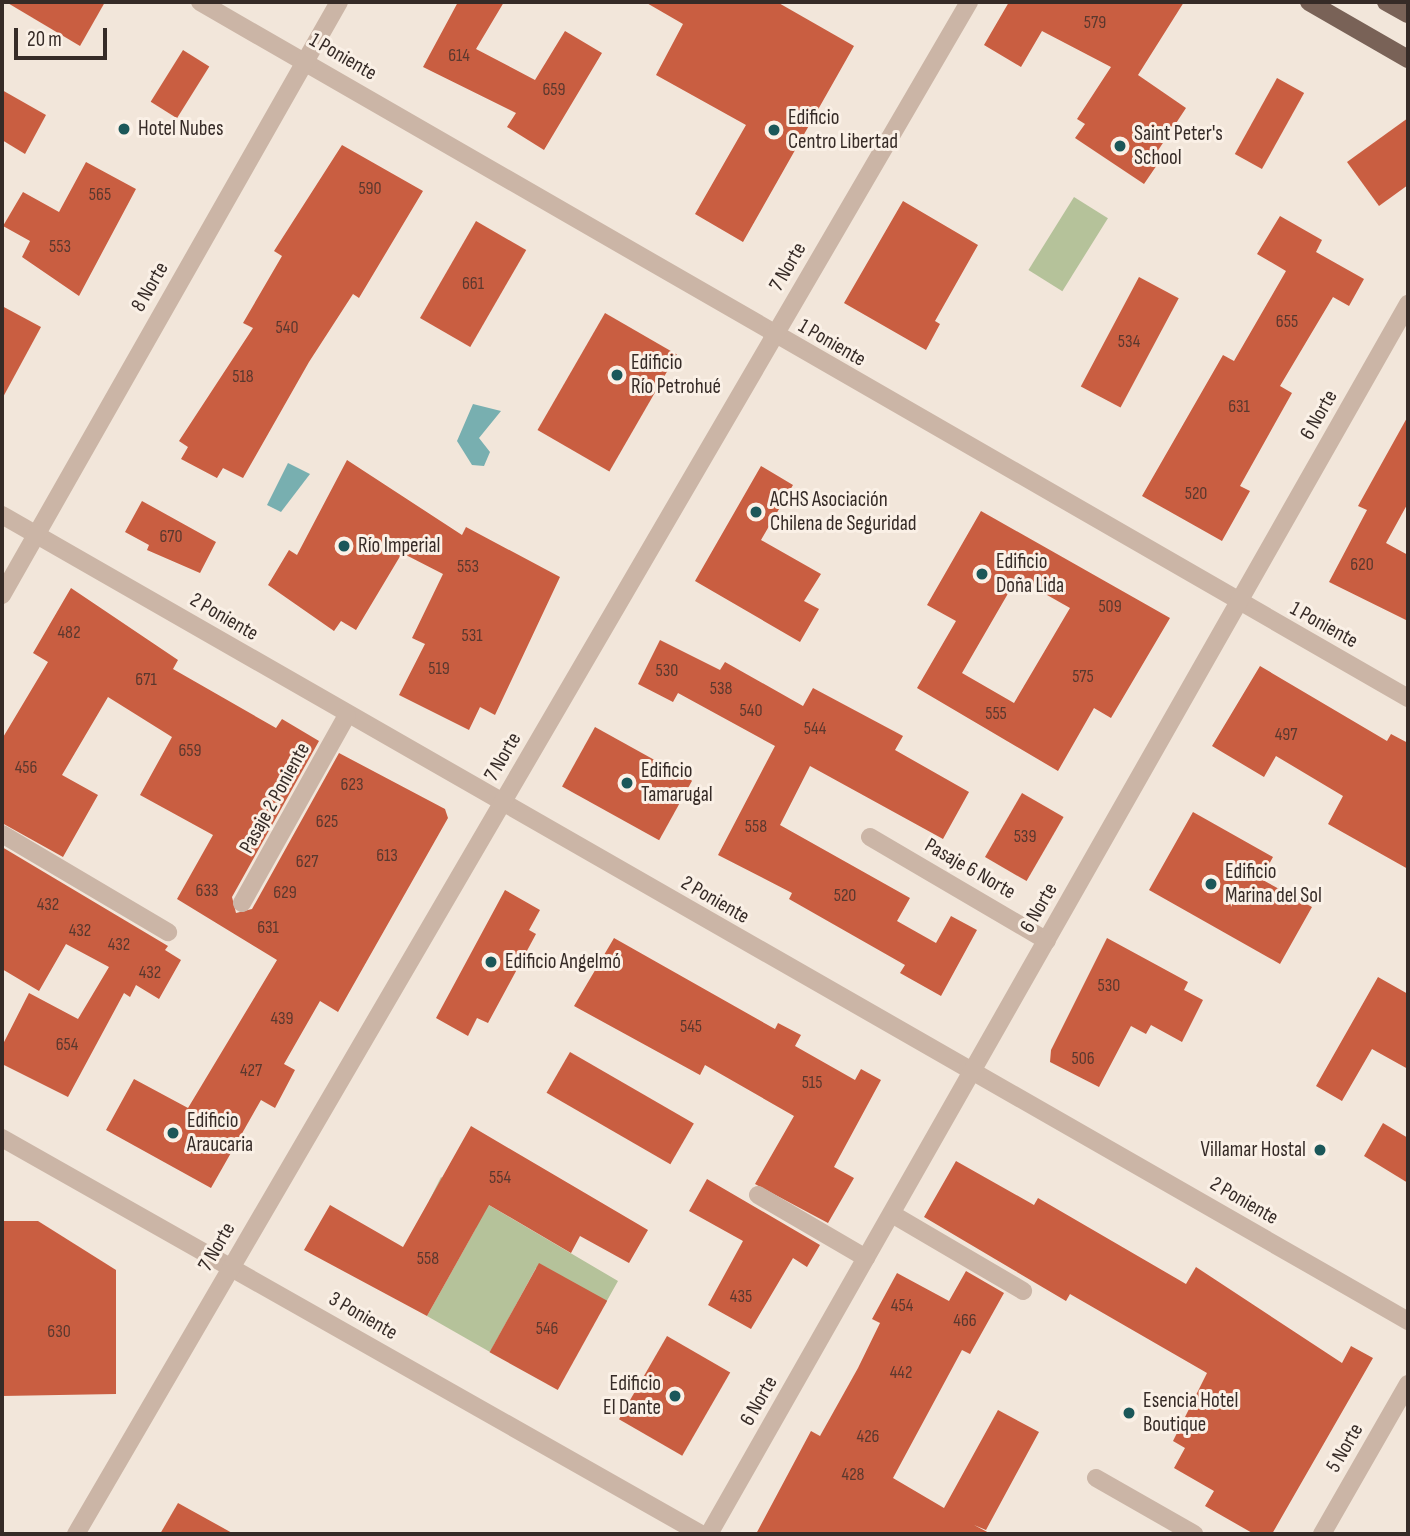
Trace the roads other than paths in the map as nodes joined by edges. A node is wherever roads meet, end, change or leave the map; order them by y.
1 (200, 2) edge
2 (339, 2) edge
3 (969, 2) edge
4 (1309, 2) edge
5 (1386, 2) edge
6 (1408, 14) edge
7 (1408, 59) edge
8 (305, 60) junction
9 (1408, 304) edge
10 (774, 336) junction
11 (2, 516) edge
12 (36, 535) junction
13 (2, 595) edge
14 (1238, 604) junction
15 (1408, 698) edge
16 (348, 715) junction
17 (501, 804) junction
18 (2, 834) edge
19 (870, 837) dead end
20 (242, 903) dead end
21 (168, 932) dead end
22 (1047, 940) junction
23 (972, 1072) junction
24 (2, 1138) edge
25 (758, 1195) dead end
26 (892, 1213) junction
27 (866, 1258) junction
28 (232, 1267) junction
29 (1023, 1291) dead end
30 (1408, 1321) edge
31 (1408, 1384) edge
32 (1096, 1478) dead end
33 (76, 1534) edge
34 (701, 1534) edge
35 (709, 1534) edge
36 (1194, 1534) edge
37 (1322, 1534) edge

1 - 8 street, 1 Poniente
2 - 8 street, 8 Norte
3 - 10 street, 7 Norte
4 - 7 main road
5 - 6 main road
8 - 10 street, 1 Poniente
8 - 12 street, 8 Norte
9 - 14 street, 6 Norte
10 - 14 street, 1 Poniente
10 - 17 street, 7 Norte
11 - 12 street, 2 Poniente
12 - 13 street, 8 Norte
12 - 16 street, 2 Poniente
14 - 15 street, 1 Poniente
14 - 22 street, 6 Norte
16 - 17 street, 2 Poniente
16 - 20 street, Pasaje 2 Poniente
17 - 23 street, 2 Poniente
17 - 28 street, 7 Norte
18 - 21 street
19 - 22 street, Pasaje 6 Norte
22 - 23 street, 6 Norte
23 - 26 street, 6 Norte
23 - 30 street, 2 Poniente
24 - 28 street, 3 Poniente
25 - 27 street
26 - 27 street, 6 Norte
26 - 29 street
27 - 35 street, 6 Norte
28 - 33 street, 7 Norte
28 - 34 street, 3 Poniente
31 - 37 street, 5 Norte
32 - 36 street

